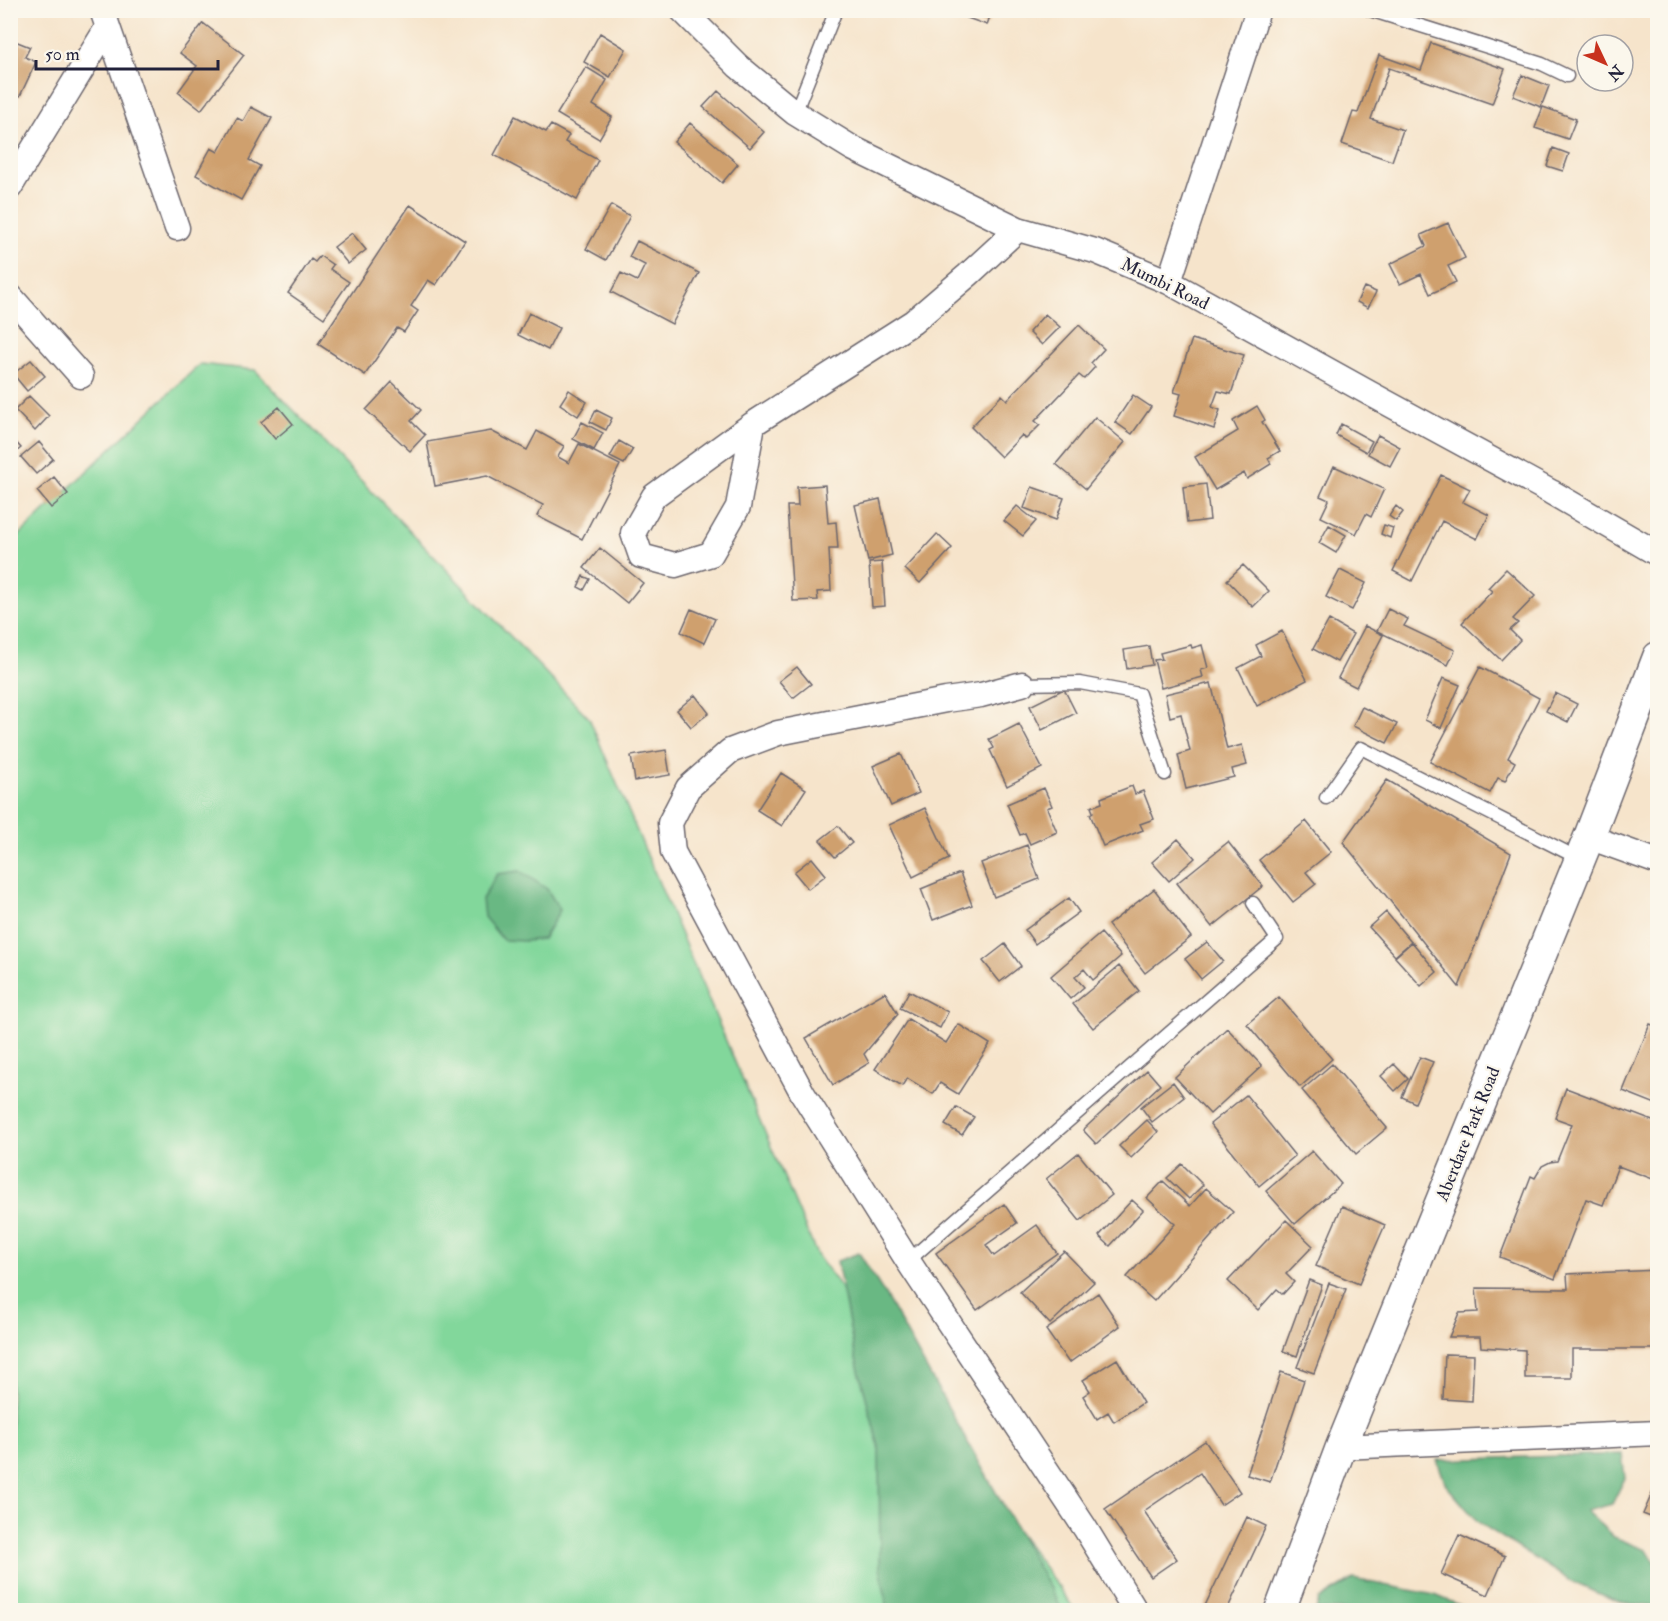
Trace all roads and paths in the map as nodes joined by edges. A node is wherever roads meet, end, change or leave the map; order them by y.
1 (682, 10) edge
2 (836, 10) edge
3 (1258, 10) edge
4 (1370, 10) edge
5 (105, 19) edge
6 (1567, 76) dead end
7 (795, 113) junction
8 (10, 187) edge
9 (177, 228) dead end
10 (1018, 229) junction
11 (1169, 282) junction
12 (10, 296) edge
13 (81, 376) dead end
14 (753, 424) junction
15 (1658, 554) edge
16 (1658, 657) edge
17 (1022, 684) joint
18 (1165, 774) dead end
19 (1326, 798) dead end
20 (1584, 848) junction
21 (1658, 862) edge
22 (1253, 903) dead end
23 (908, 1261) junction
24 (1658, 1433) edge
25 (1341, 1447) junction
26 (1135, 1611) edge
27 (1280, 1611) edge

1 - 7 street, Mumbi Road
2 - 7 lane
3 - 11 street
4 - 6 lane
5 - 8 street
5 - 9 street
7 - 10 street, Mumbi Road
10 - 11 street, Mumbi Road
10 - 14 street
11 - 15 street, Mumbi Road
12 - 13 street
14 - 14 street
16 - 20 street, Aberdare Park Road
17 - 18 lane
17 - 23 street
19 - 20 lane
20 - 21 street
20 - 25 street, Aberdare Park Road
22 - 23 lane
23 - 26 street
24 - 25 street
25 - 27 street, Aberdare Park Road

